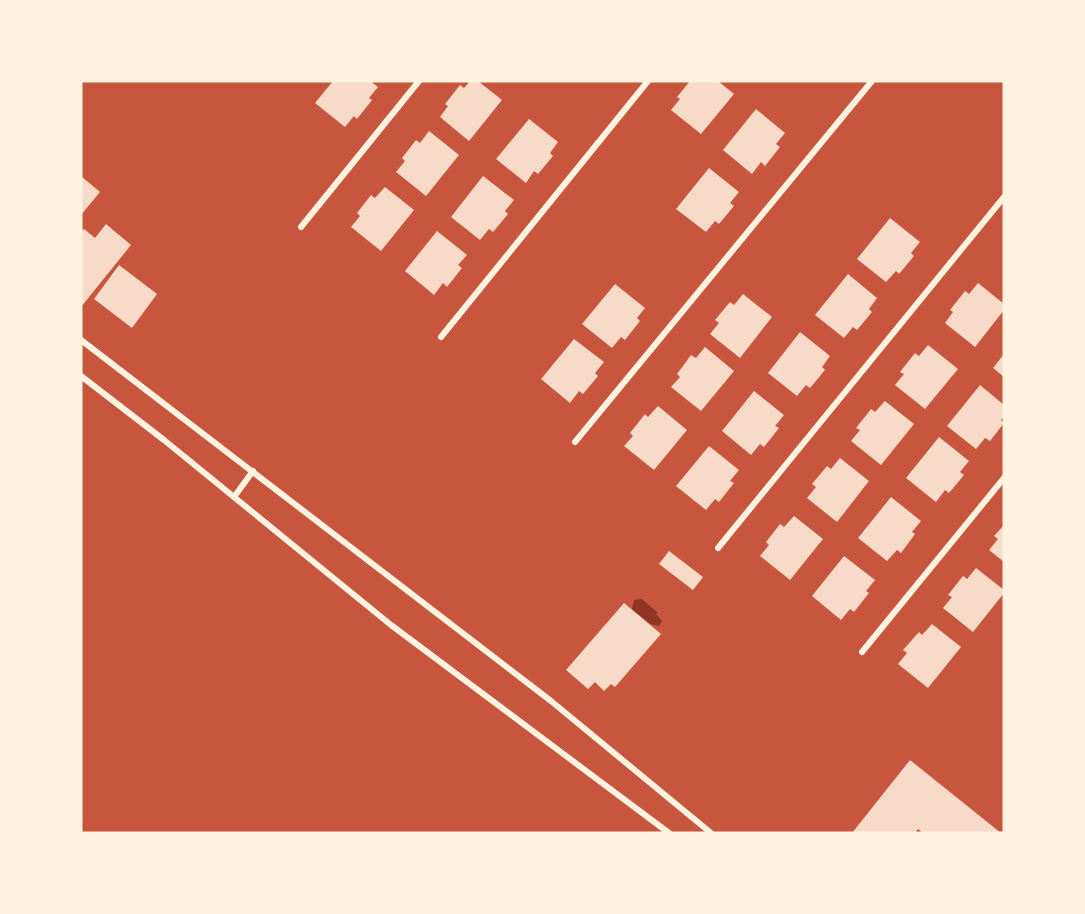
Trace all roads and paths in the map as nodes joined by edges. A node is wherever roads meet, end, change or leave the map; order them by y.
1 (419, 81) edge
2 (648, 81) edge
3 (872, 81) edge
4 (1004, 196) edge
5 (302, 227) dead end
6 (441, 338) dead end
7 (81, 340) edge
8 (81, 376) edge
9 (575, 442) dead end
10 (253, 471) junction
11 (1004, 478) edge
12 (234, 496) junction
13 (718, 548) dead end
14 (862, 652) dead end
15 (669, 833) edge
16 (711, 833) edge

1 - 5 street
2 - 6 street
3 - 9 street
4 - 13 street
7 - 10 street
8 - 12 street
10 - 12 street
10 - 16 street
11 - 14 street
12 - 15 street

